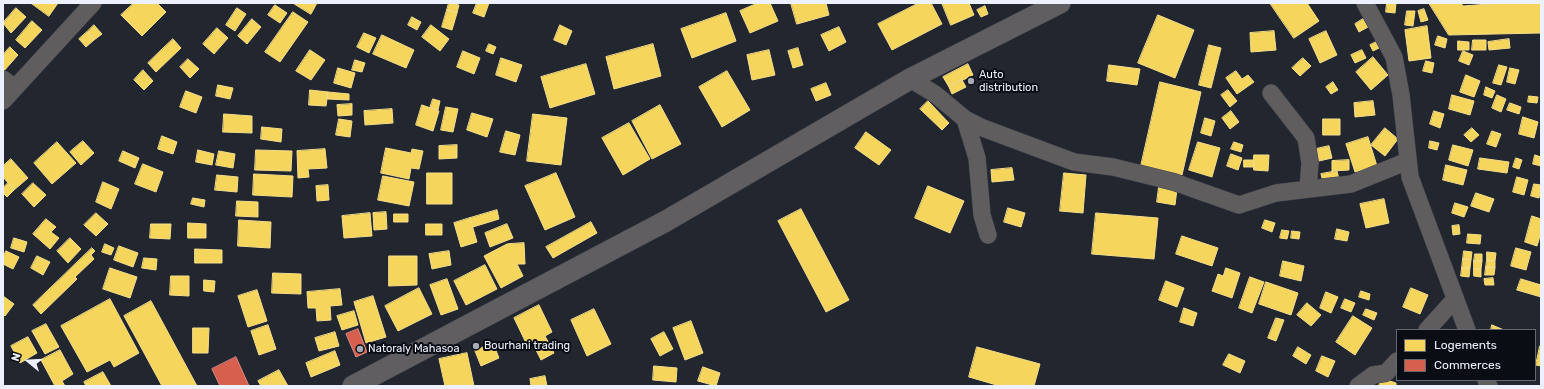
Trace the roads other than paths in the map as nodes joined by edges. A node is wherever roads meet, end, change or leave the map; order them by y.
1 (93, 3) edge
2 (1060, 3) edge
3 (1365, 3) edge
4 (910, 79) junction
5 (9, 84) edge
6 (1271, 93) dead end
7 (3, 101) edge
8 (965, 119) junction
9 (1408, 161) junction
10 (1308, 188) junction
11 (988, 235) dead end
12 (1455, 299) junction
13 (1428, 329) edge
14 (1467, 329) edge
15 (1396, 363) edge
16 (353, 386) edge
17 (1358, 386) edge

1 - 5 street
2 - 4 main road
3 - 9 street
4 - 8 street
4 - 16 main road
5 - 7 street
6 - 10 street
8 - 10 street
8 - 11 street
9 - 10 street
9 - 12 street
12 - 13 street
12 - 14 street
15 - 17 street

